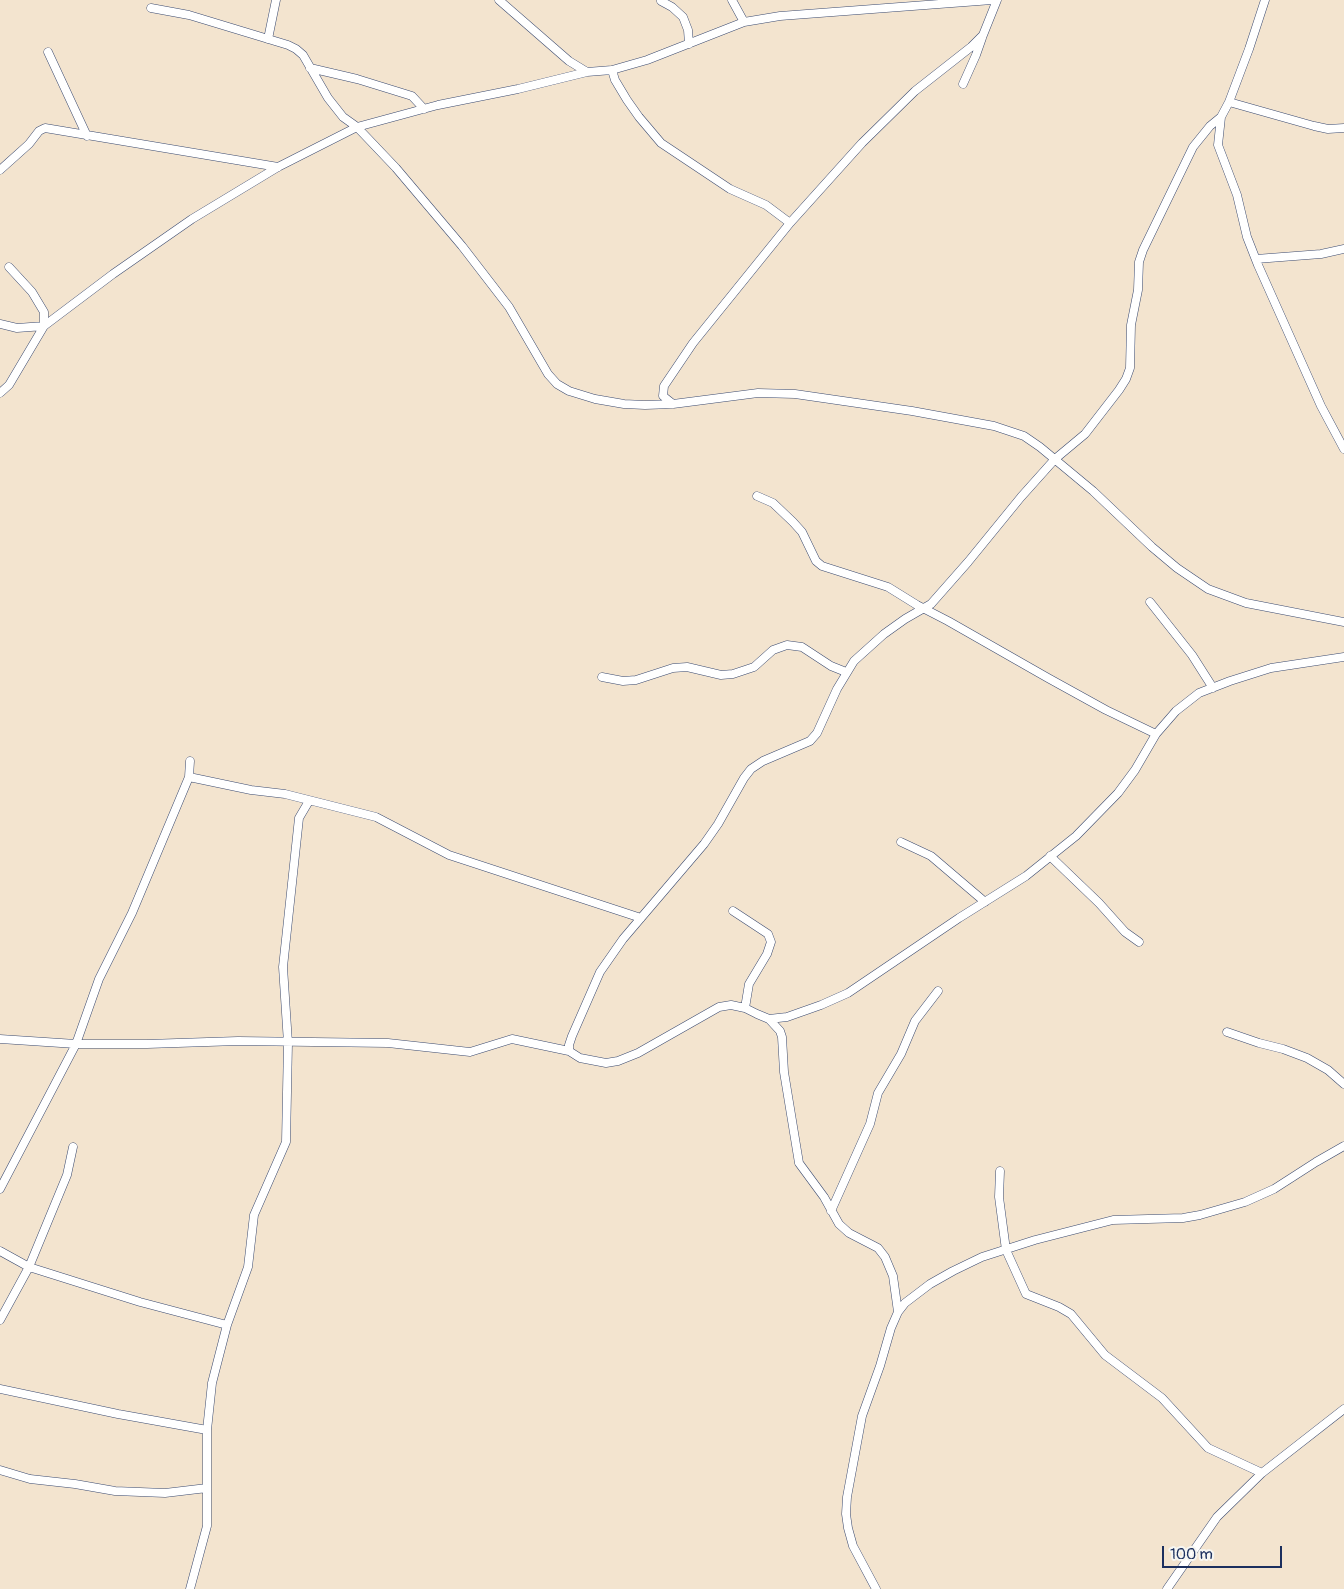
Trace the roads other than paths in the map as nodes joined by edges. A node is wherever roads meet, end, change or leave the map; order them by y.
1 (276, 0) edge
2 (499, 0) edge
3 (732, 0) edge
4 (992, 0) edge
5 (997, 0) edge
6 (1265, 0) edge
7 (661, 1) dead end
8 (151, 8) dead end
9 (744, 22) junction
10 (983, 35) junction
11 (268, 39) junction
12 (689, 44) junction
13 (48, 52) dead end
14 (310, 68) junction
15 (612, 70) junction
16 (587, 72) junction
17 (963, 84) dead end
18 (1229, 102) junction
19 (424, 109) junction
20 (1221, 117) junction
21 (357, 127) junction
22 (1344, 128) edge
23 (87, 136) junction
24 (278, 167) junction
25 (0, 170) edge
26 (790, 223) junction
27 (1344, 249) edge
28 (1256, 259) junction
29 (9, 267) dead end
30 (0, 324) edge
31 (44, 326) junction
32 (0, 393) edge
33 (673, 404) junction
34 (1344, 449) edge
35 (1055, 459) junction
36 (757, 496) dead end
37 (1150, 602) dead end
38 (925, 608) junction
39 (1344, 622) edge
40 (1344, 657) edge
41 (846, 672) junction
42 (602, 677) dead end
43 (1213, 688) junction
44 (1156, 734) junction
45 (190, 761) dead end
46 (189, 777) junction
47 (309, 801) junction
48 (901, 842) dead end
49 (1050, 856) junction
50 (985, 902) junction
51 (733, 911) dead end
52 (641, 918) junction
53 (1140, 942) dead end
54 (938, 991) dead end
55 (745, 1008) junction
56 (770, 1019) junction
57 (1227, 1032) dead end
58 (0, 1039) edge
59 (288, 1043) junction
60 (76, 1044) junction
61 (570, 1051) junction
62 (1344, 1084) edge
63 (1344, 1146) edge
64 (73, 1147) dead end
65 (1000, 1171) dead end
66 (0, 1189) edge
67 (831, 1211) junction
68 (1006, 1250) junction
69 (0, 1251) edge
70 (29, 1266) junction
71 (898, 1312) junction
72 (0, 1320) edge
73 (227, 1325) junction
74 (0, 1388) edge
75 (1344, 1409) edge
76 (207, 1430) junction
77 (0, 1470) edge
78 (1262, 1474) junction
79 (207, 1488) junction
80 (190, 1589) edge
81 (876, 1589) edge
82 (1167, 1589) edge

1 - 11 street
2 - 16 street
3 - 9 street
4 - 9 street
5 - 10 street
6 - 18 street
7 - 12 street
8 - 11 street
9 - 12 street
10 - 17 street
10 - 26 street
11 - 14 street
12 - 15 street
13 - 23 street
14 - 19 street
14 - 21 street
15 - 16 street
15 - 26 street
16 - 19 street
18 - 20 street
18 - 22 street
19 - 21 street
20 - 28 street
20 - 35 street
21 - 24 street
21 - 33 street
23 - 24 street
23 - 25 street
24 - 31 street
26 - 33 street
27 - 28 street
28 - 34 street
29 - 31 street
30 - 31 street
31 - 32 street
33 - 35 street
35 - 38 street
35 - 39 street
36 - 38 street
37 - 43 street
38 - 41 street
38 - 44 street
40 - 43 street
41 - 42 street
41 - 52 street
43 - 44 street
44 - 49 street
45 - 46 street
46 - 47 street
46 - 60 street
47 - 52 street
47 - 59 street
48 - 50 street
49 - 50 street
49 - 53 street
50 - 56 street
51 - 55 street
52 - 61 street
54 - 67 street
55 - 56 street
55 - 61 street
56 - 67 street
57 - 62 street
58 - 60 street
59 - 60 street
59 - 61 street
59 - 73 street
60 - 66 street
63 - 68 street
64 - 70 street
65 - 68 street
67 - 71 street
68 - 71 street
68 - 78 street
69 - 70 street
70 - 72 street
70 - 73 street
71 - 81 street
73 - 76 street
74 - 76 street
75 - 78 street
76 - 79 street
77 - 79 street
78 - 82 street
79 - 80 street

